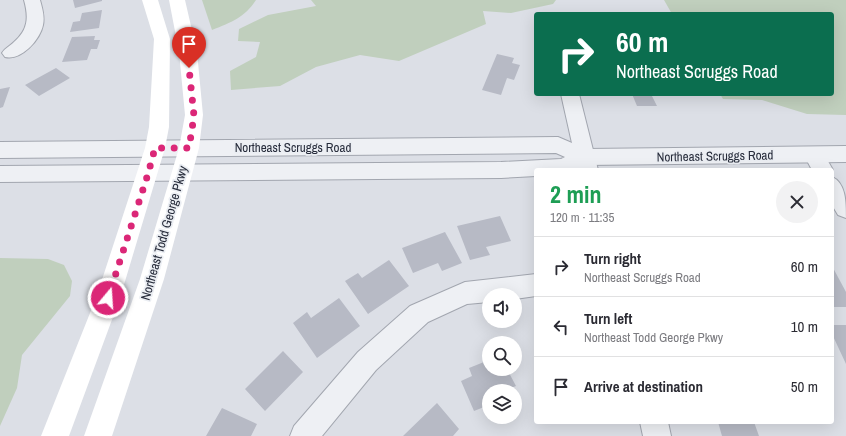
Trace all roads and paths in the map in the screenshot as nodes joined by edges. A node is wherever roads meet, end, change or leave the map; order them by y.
1 (32, 0) edge
2 (150, 0) edge
3 (177, 0) edge
4 (11, 53) dead end
5 (570, 96) edge
6 (155, 148) junction
7 (189, 148) junction
8 (0, 150) edge
9 (846, 154) edge
10 (818, 162) edge
11 (586, 164) edge
12 (534, 168) edge
13 (544, 168) edge
14 (0, 174) edge
15 (148, 174) junction
16 (183, 174) junction
17 (834, 189) edge
18 (846, 210) edge
19 (534, 284) edge
20 (654, 424) edge
21 (55, 436) edge
22 (98, 436) edge
23 (304, 436) edge
24 (657, 436) edge

1 - 4 street
2 - 6 main road
3 - 7 main road, Northeast Todd George Pkwy
5 - 11 street
6 - 7 street, Northeast Scruggs Road
6 - 8 street, Northeast Scruggs Road
6 - 15 main road
7 - 11 street, Northeast Scruggs Road
7 - 16 main road, Northeast Todd George Pkwy
9 - 10 street, Northeast Scruggs Road
10 - 11 street, Northeast Scruggs Road
11 - 13 street, Northeast Scruggs Road
12 - 16 street, Northeast Scruggs Road
14 - 15 street, Northeast Scruggs Road
15 - 16 street, Northeast Scruggs Road
15 - 21 main road
16 - 22 main road, Northeast Todd George Pkwy
17 - 18 street
19 - 23 street
20 - 24 street

